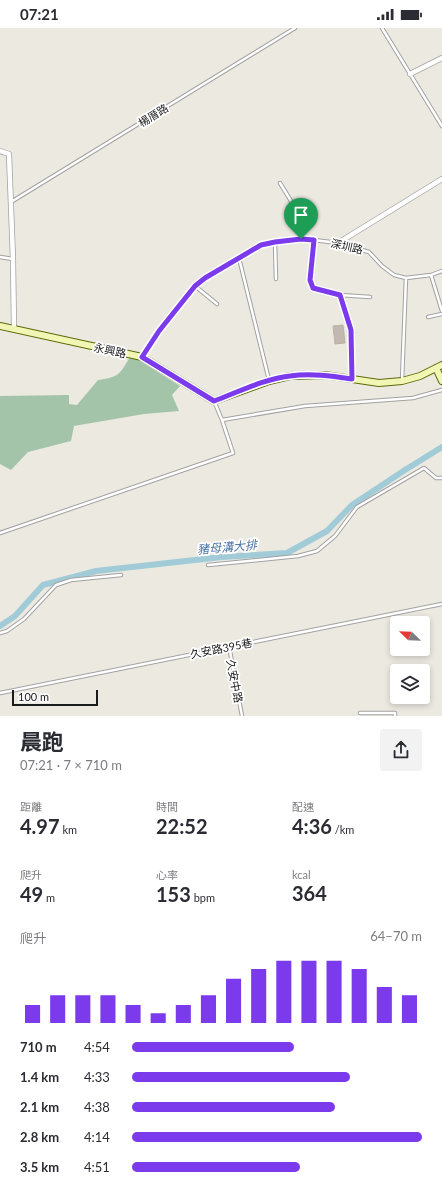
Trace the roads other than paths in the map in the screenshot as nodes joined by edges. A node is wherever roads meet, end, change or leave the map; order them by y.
1 (295, 28) edge
2 (382, 28) edge
3 (442, 58) edge
4 (410, 74) junction
5 (442, 126) edge
6 (0, 151) edge
7 (442, 179) edge
8 (280, 182) dead end
9 (10, 203) junction
10 (301, 239) junction
11 (314, 240) junction
12 (275, 242) junction
13 (338, 243) junction
14 (0, 257) edge
15 (239, 258) junction
16 (13, 259) junction
17 (442, 271) edge
18 (431, 275) junction
19 (406, 278) junction
20 (276, 279) dead end
21 (195, 286) junction
22 (340, 295) junction
23 (370, 297) dead end
24 (217, 304) dead end
25 (442, 313) edge
26 (428, 317) dead end
27 (0, 326) edge
28 (14, 329) junction
29 (142, 357) junction
30 (439, 366) edge
31 (352, 379) junction
32 (269, 381) junction
33 (402, 381) junction
34 (442, 381) edge
35 (442, 390) edge
36 (214, 401) junction
37 (222, 420) junction
38 (442, 478) edge
39 (0, 533) edge
40 (208, 565) dead end
41 (121, 575) dead end
42 (442, 604) edge
43 (0, 633) edge
44 (229, 646) junction
45 (0, 693) edge
46 (360, 712) dead end
47 (242, 716) edge
48 (395, 716) edge

1 - 9 lane, 楊厝路
2 - 4 lane
3 - 4 street
4 - 5 lane
6 - 9 street
7 - 13 street
8 - 10 lane
9 - 16 street
10 - 11 lane, 深圳路
10 - 12 lane, 深圳路
11 - 13 lane, 深圳路
11 - 22 lane, 深圳路
12 - 15 lane, 深圳路
12 - 20 lane
13 - 19 lane, 深圳路
14 - 16 lane
15 - 21 lane, 深圳路
15 - 32 lane
16 - 28 street
17 - 18 lane, 深圳路
18 - 19 lane, 深圳路
18 - 25 lane
19 - 33 lane
21 - 24 lane
21 - 29 lane, 深圳路
22 - 23 lane, 深圳路
22 - 31 lane
25 - 26 lane
27 - 28 street, 永興路
28 - 29 street, 永興路
29 - 36 street, 永興路
30 - 33 street
30 - 34 street
31 - 32 street
31 - 33 street
32 - 36 street
35 - 37 lane
36 - 37 lane
37 - 39 lane
38 - 40 lane
41 - 43 lane
42 - 44 lane, 久安路395巷
44 - 45 lane, 久安路395巷
44 - 47 lane, 久安中路
46 - 48 lane

